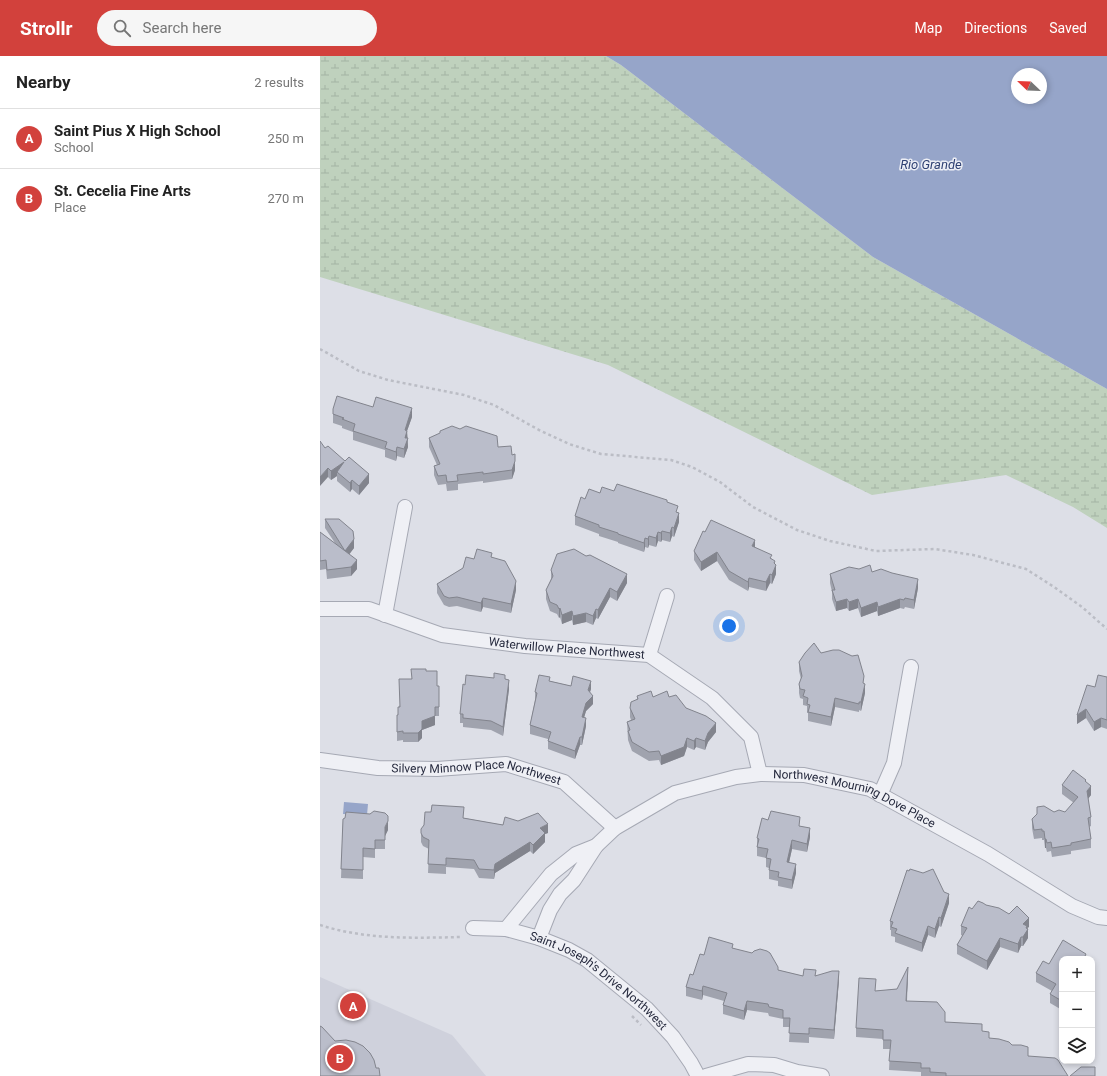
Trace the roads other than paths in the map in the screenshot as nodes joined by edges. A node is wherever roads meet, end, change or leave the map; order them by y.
1 (405, 507) dead end
2 (667, 596) dead end
3 (320, 609) edge
4 (385, 615) junction
5 (649, 655) junction
6 (911, 667) dead end
7 (320, 760) edge
8 (760, 774) junction
9 (880, 795) junction
10 (615, 828) junction
11 (596, 846) junction
12 (1107, 918) edge
13 (506, 929) junction
14 (471, 932) road end
15 (539, 938) junction
16 (792, 1074) edge
17 (698, 1076) edge
18 (706, 1076) edge
19 (822, 1076) edge

1 - 4 street
2 - 5 street
3 - 4 street, Waterwillow Place Northwest
4 - 5 street, Waterwillow Place Northwest
5 - 8 street, Waterwillow Place Northwest
6 - 9 street
7 - 10 street, Silvery Minnow Place Northwest
8 - 9 street, Northwest Mourning Dove Place
8 - 10 street, Northwest Mourning Dove Place
9 - 12 street, Northwest Mourning Dove Place
10 - 11 street, Northwest Mourning Dove Place
11 - 13 street, Northwest Mourning Dove Place
11 - 15 street, Northwest Mourning Dove Place
13 - 14 street, Saint Joseph's Drive Northwest
13 - 15 street, Saint Joseph's Drive Northwest
15 - 17 street, Saint Joseph's Drive Northwest
16 - 18 street
16 - 19 street

